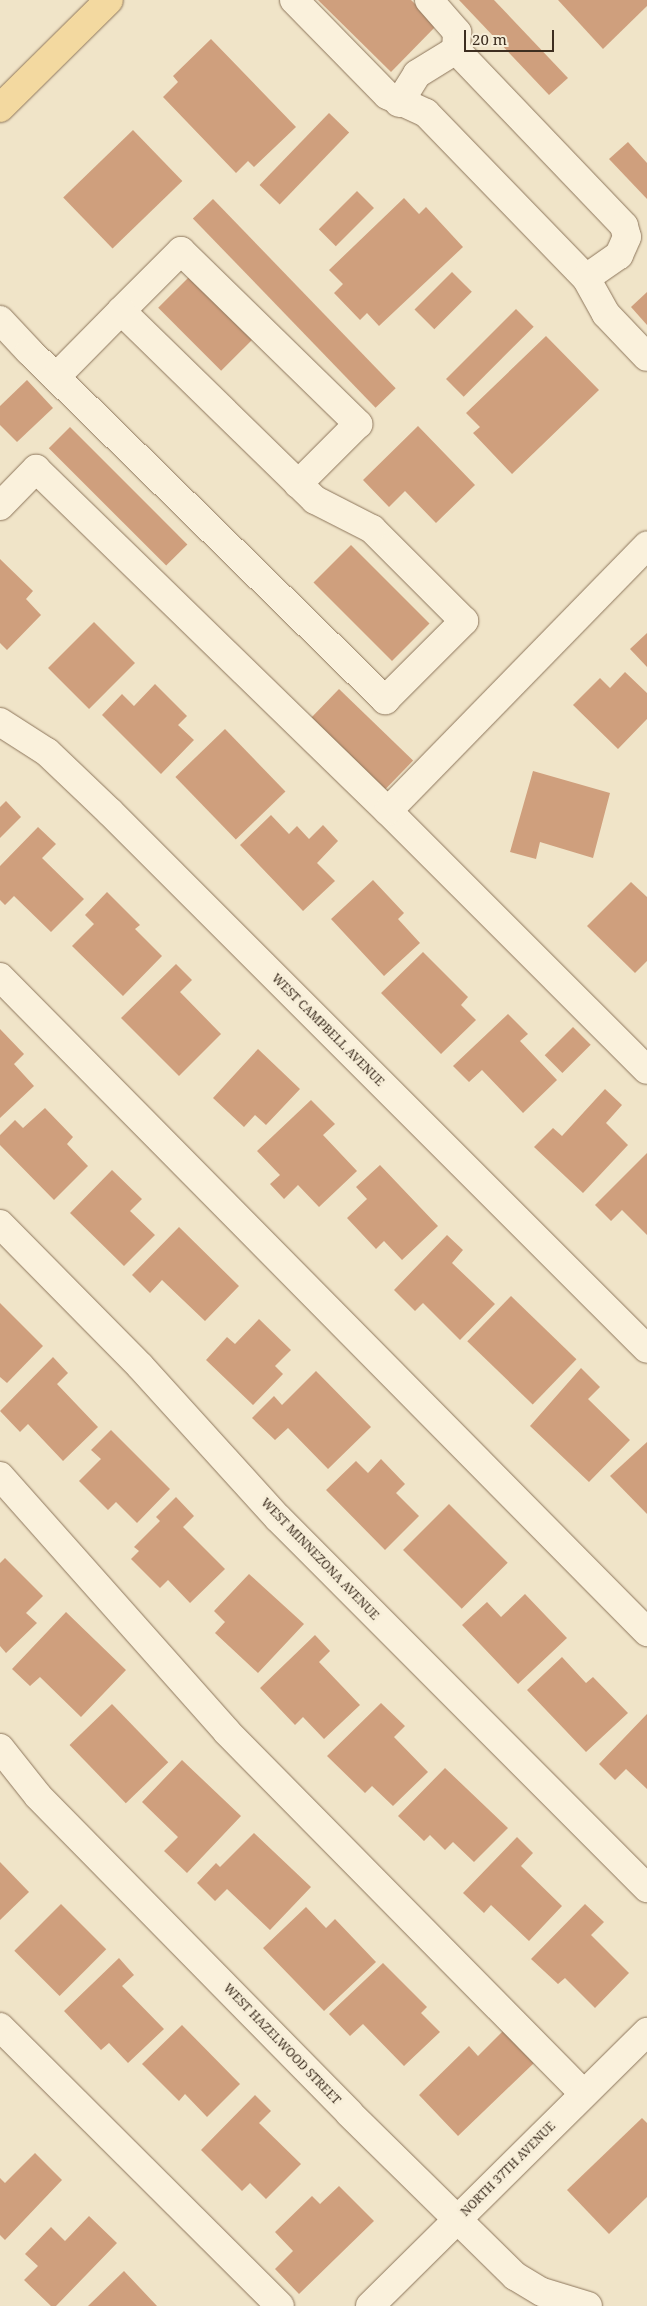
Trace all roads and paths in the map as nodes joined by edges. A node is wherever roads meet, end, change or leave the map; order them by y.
1 (109, 0) edge
2 (294, 0) edge
3 (429, 0) edge
4 (456, 50) junction
5 (399, 103) junction
6 (0, 108) edge
7 (586, 278) junction
8 (121, 311) junction
9 (0, 320) edge
10 (647, 357) edge
11 (56, 377) junction
12 (298, 484) junction
13 (0, 506) edge
14 (647, 546) edge
15 (0, 722) edge
16 (388, 811) junction
17 (0, 977) edge
18 (647, 1070) edge
19 (0, 1224) edge
20 (647, 1349) edge
21 (0, 1476) edge
22 (647, 1632) edge
23 (0, 1748) edge
24 (647, 1888) edge
25 (0, 2027) edge
26 (647, 2032) edge
27 (584, 2094) junction
28 (457, 2220) junction
29 (280, 2306) edge
30 (370, 2306) edge
31 (588, 2306) edge

1 - 6 main road
2 - 5 street
3 - 4 street
4 - 5 street
4 - 7 street
5 - 7 street
7 - 10 street
8 - 11 street
8 - 12 street
8 - 12 street
9 - 11 street
11 - 12 street
13 - 16 street
14 - 16 street
15 - 20 street, WEST CAMPBELL AVENUE
16 - 18 street
17 - 22 street
19 - 24 street, WEST MINNEZONA AVENUE
21 - 27 street
23 - 28 street, WEST HAZELWOOD STREET
25 - 29 street
26 - 27 street, NORTH 37TH AVENUE
27 - 28 street, NORTH 37TH AVENUE
28 - 30 street, NORTH 37TH AVENUE
28 - 31 street, WEST HAZELWOOD STREET

